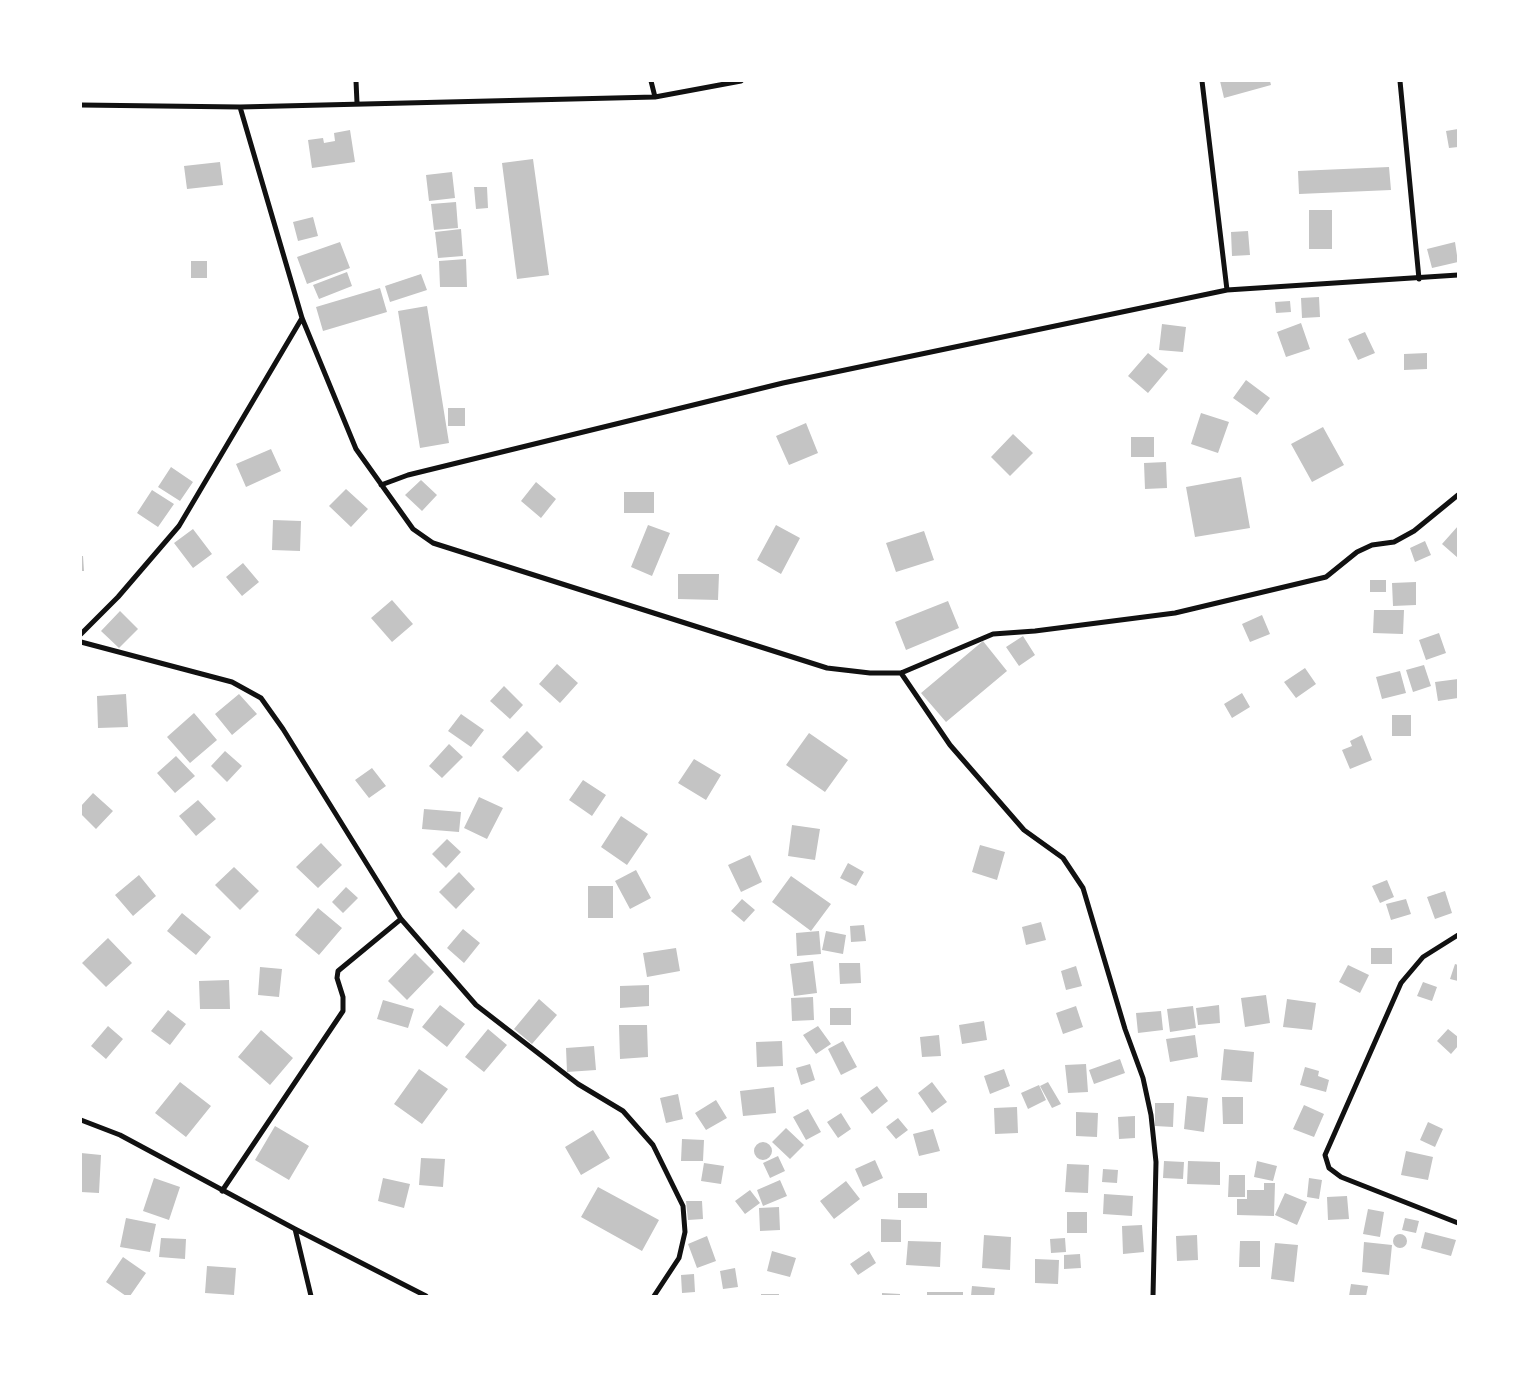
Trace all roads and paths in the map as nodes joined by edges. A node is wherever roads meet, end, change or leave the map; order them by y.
1 (356, 81) edge
2 (651, 81) edge
3 (741, 81) edge
4 (1202, 81) edge
5 (1400, 81) edge
6 (656, 97) junction
7 (356, 103) junction
8 (81, 104) edge
9 (240, 107) junction
10 (1458, 275) edge
11 (1419, 279) junction
12 (1228, 290) junction
13 (302, 318) junction
14 (381, 485) junction
15 (1458, 495) edge
16 (81, 634) edge
17 (81, 642) edge
18 (901, 673) junction
19 (401, 919) junction
20 (1458, 935) edge
21 (81, 1120) edge
22 (222, 1191) junction
23 (1458, 1223) edge
24 (295, 1229) junction
25 (311, 1296) edge
26 (426, 1296) edge
27 (654, 1296) edge
28 (1153, 1296) edge

1 - 7 street
2 - 6 street
3 - 6 street
4 - 12 street
5 - 11 street
6 - 7 street
7 - 9 street
8 - 9 street
9 - 13 street
10 - 11 street
11 - 12 street
12 - 14 street
13 - 14 street
13 - 16 street
14 - 18 street
15 - 18 street
17 - 19 street
18 - 28 street
19 - 22 street
19 - 27 street
20 - 23 street
21 - 22 street
22 - 24 street
24 - 25 street
24 - 26 street

